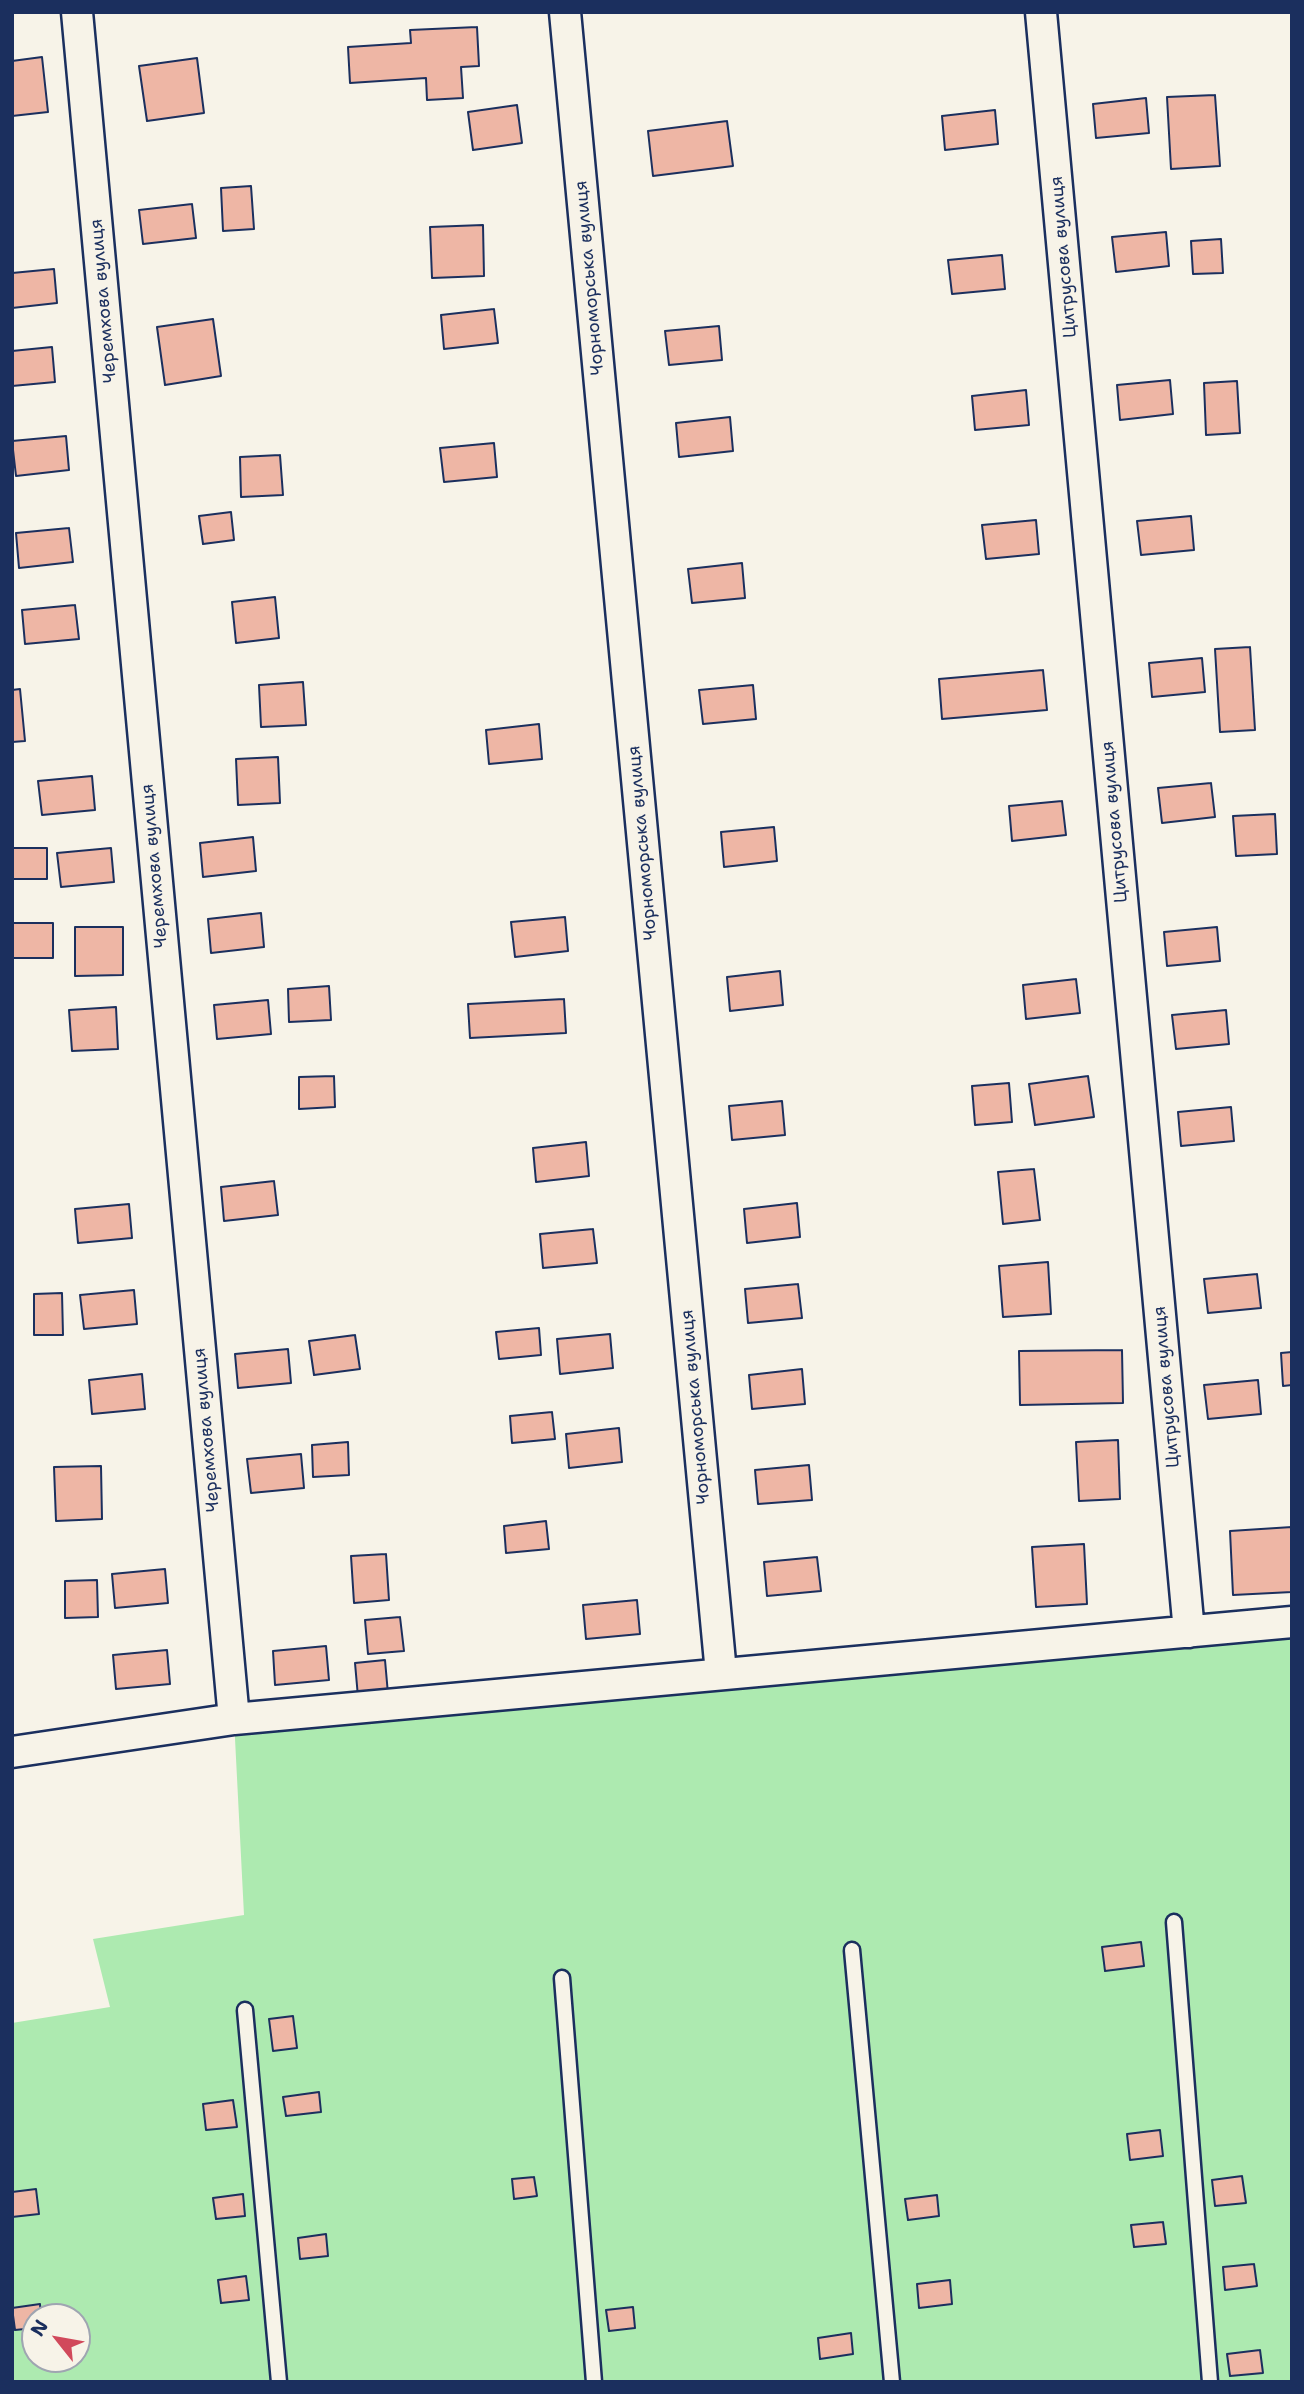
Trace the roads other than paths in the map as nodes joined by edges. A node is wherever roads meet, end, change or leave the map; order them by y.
1 (77, 12) edge
2 (565, 12) edge
3 (1041, 12) edge
4 (1292, 1622) edge
5 (1189, 1632) junction
6 (722, 1673) junction
7 (234, 1719) junction
8 (12, 1752) edge
9 (1174, 1922) dead end
10 (852, 1950) dead end
11 (562, 1978) dead end
12 (245, 2010) dead end
13 (279, 2382) edge
14 (594, 2382) edge
15 (892, 2382) edge
16 (1210, 2382) edge

1 - 7 street, Черемхова вулиця
2 - 6 street, Чорноморська вулиця
3 - 5 street, Цитрусова вулиця
4 - 5 street
5 - 6 street
6 - 7 street
7 - 8 street
9 - 16 lane
10 - 15 lane
11 - 14 lane
12 - 13 lane

